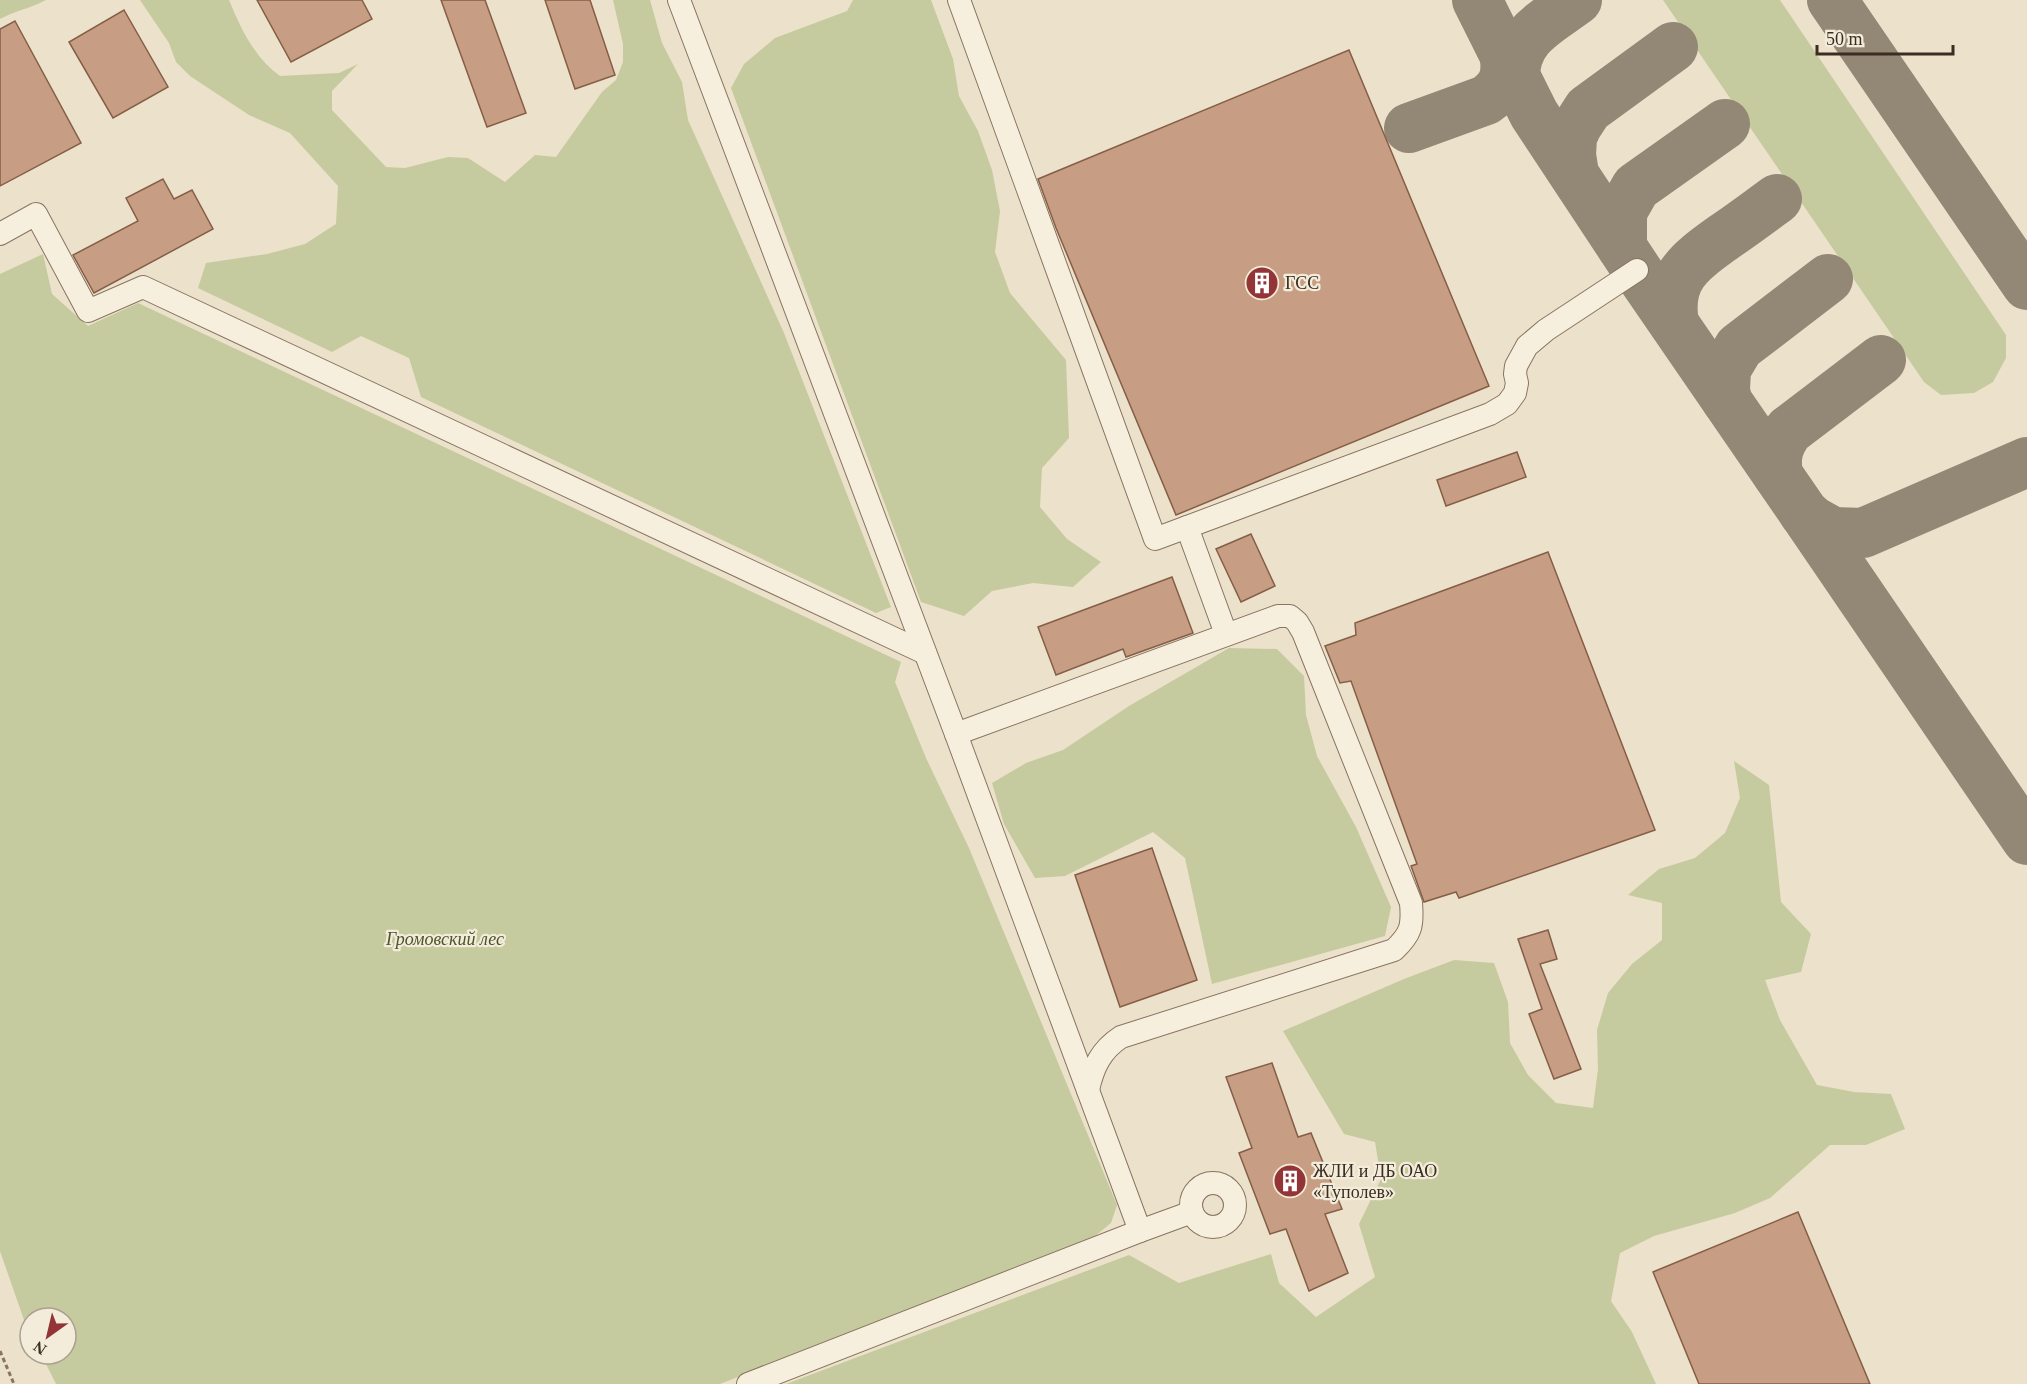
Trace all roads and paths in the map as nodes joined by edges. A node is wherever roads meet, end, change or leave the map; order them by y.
1 (679, 0) edge
2 (959, 0) edge
3 (0, 234) edge
4 (1637, 270) dead end
5 (1187, 527) junction
6 (1226, 634) junction
7 (926, 653) junction
8 (956, 734) junction
9 (1088, 1090) junction
10 (1192, 1212) dead end
11 (1140, 1231) junction
12 (0, 1351) edge
13 (14, 1384) edge
14 (748, 1384) edge

1 - 7 lane
2 - 5 lane
3 - 7 lane
4 - 5 lane
5 - 6 lane
6 - 8 lane
6 - 9 lane
7 - 8 lane
8 - 9 lane
9 - 11 lane
10 - 11 lane
11 - 14 lane
12 - 13 path

